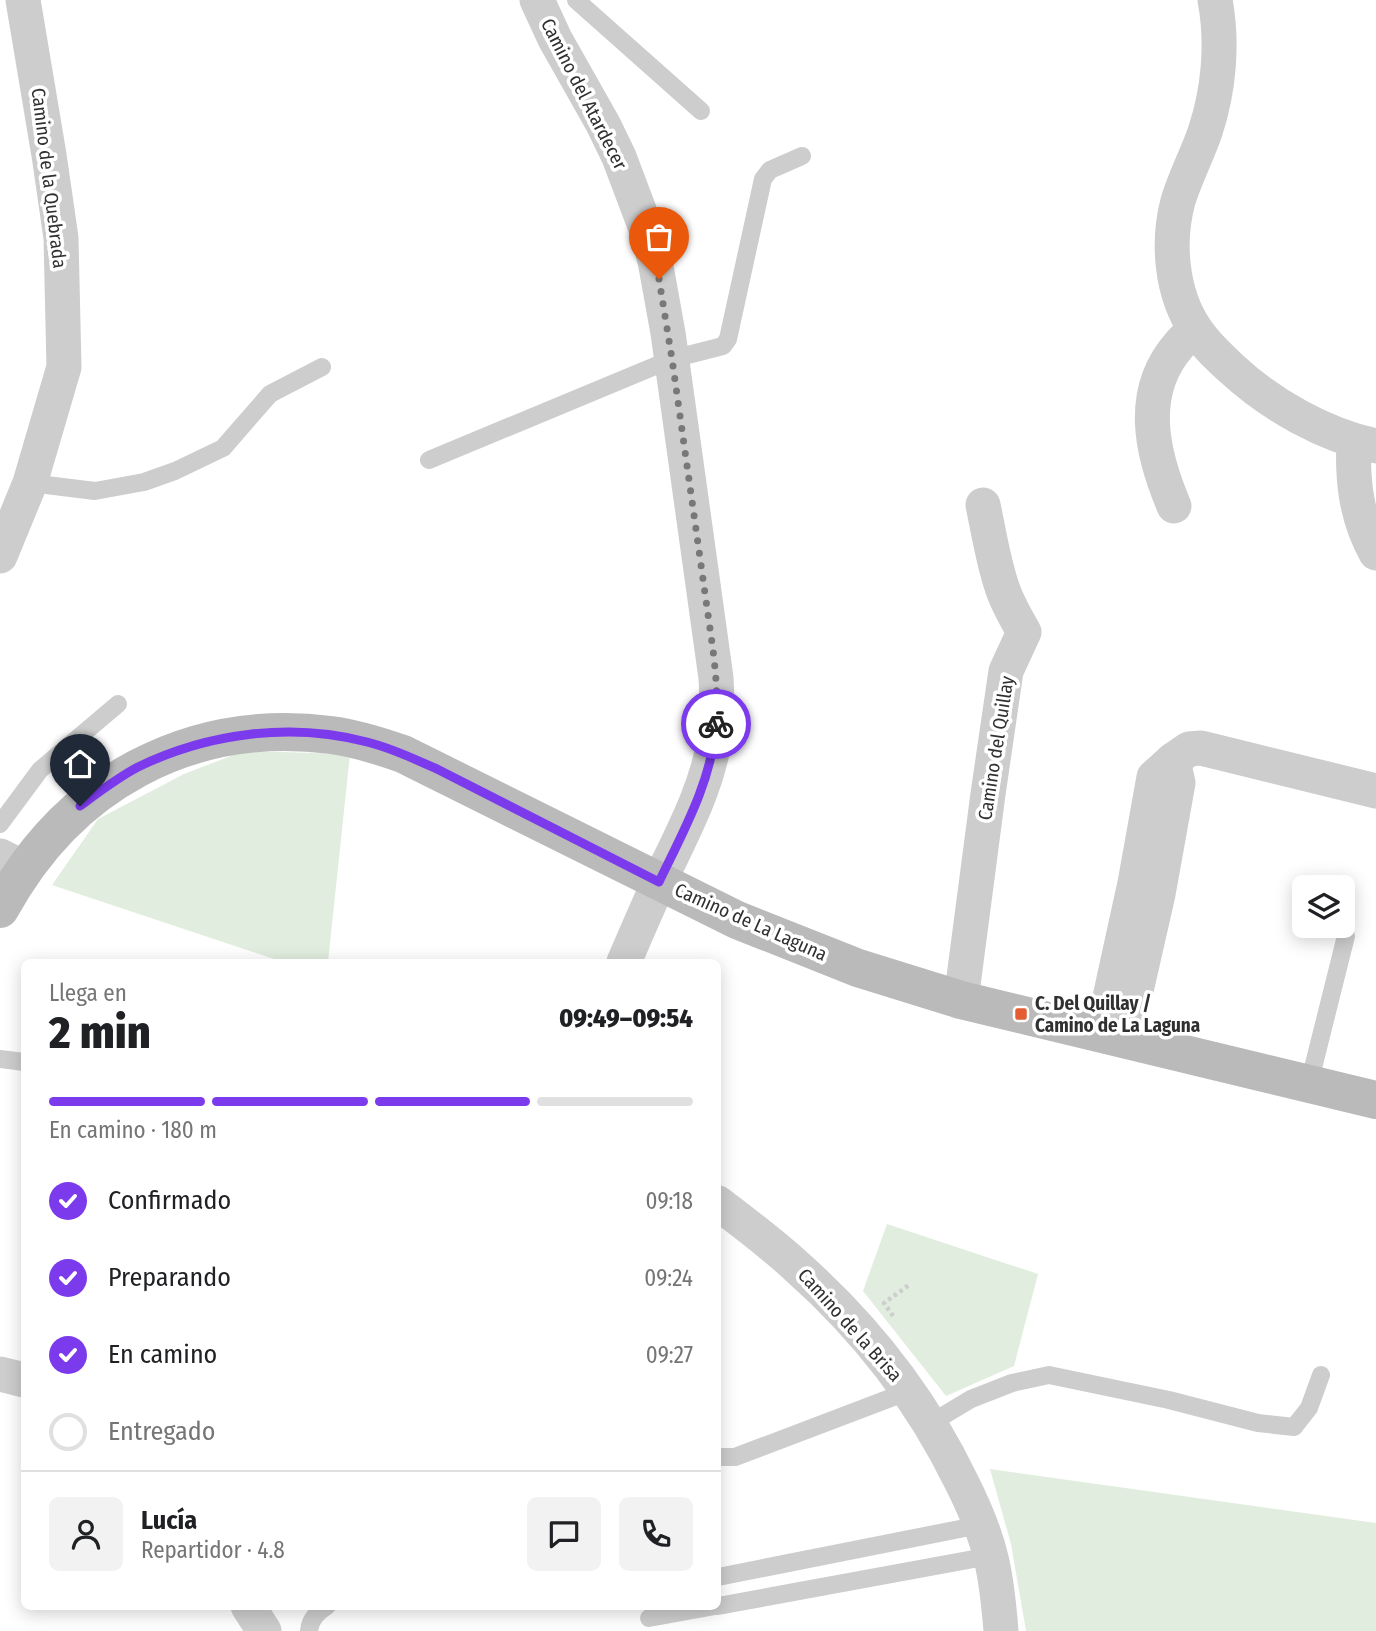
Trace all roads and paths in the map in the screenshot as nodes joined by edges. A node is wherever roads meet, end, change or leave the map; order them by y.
1 (23, 0) edge
2 (537, 0) edge
3 (576, 0) edge
4 (1215, 0) edge
5 (701, 111) dead end
6 (802, 156) dead end
7 (1195, 330) junction
8 (672, 359) junction
9 (322, 367) dead end
10 (1365, 443) edge
11 (429, 460) dead end
12 (30, 483) junction
13 (983, 506) dead end
14 (1174, 506) dead end
15 (1376, 553) edge
16 (0, 556) edge
17 (118, 704) dead end
18 (1376, 791) edge
19 (0, 824) edge
20 (12, 862) edge
21 (659, 882) junction
22 (0, 909) edge
23 (1346, 938) edge
24 (625, 959) edge
25 (961, 1000) junction
26 (1113, 1036) junction
27 (0, 1059) edge
28 (21, 1062) edge
29 (1309, 1084) junction
30 (1376, 1100) edge
31 (721, 1205) edge
32 (0, 1374) edge
33 (1321, 1375) dead end
34 (21, 1379) edge
35 (909, 1391) junction
36 (931, 1423) junction
37 (721, 1457) edge
38 (986, 1541) junction
39 (721, 1577) edge
40 (721, 1605) edge
41 (251, 1610) edge
42 (322, 1610) edge
43 (694, 1610) edge
44 (649, 1618) dead end
45 (264, 1631) edge
46 (309, 1631) edge
47 (1001, 1631) edge

1 - 12 street, Camino de la Quebrada
2 - 8 street, Camino del Atardecer
3 - 5 lane
4 - 7 street
6 - 8 lane
7 - 10 street
7 - 14 street
8 - 11 lane
8 - 21 street, Camino del Atardecer
9 - 12 lane
10 - 15 street
12 - 16 street, Camino de la Quebrada
13 - 25 street, Camino del Quillay
17 - 19 lane
18 - 26 street
20 - 21 street, Camino de La Laguna
20 - 22 street, Camino de La Laguna
21 - 24 street
21 - 25 street, Camino de La Laguna
23 - 29 lane
25 - 26 street, Camino de La Laguna
26 - 29 street, Camino de La Laguna
27 - 28 lane
29 - 30 street, Camino de La Laguna
31 - 35 street, Camino de la Brisa
32 - 34 street
33 - 36 lane
35 - 36 street, Camino de la Brisa
35 - 37 lane
36 - 38 street, Camino de la Brisa
38 - 39 lane
38 - 40 lane
38 - 47 street, Camino de la Brisa
41 - 45 street
42 - 46 lane
43 - 44 lane

